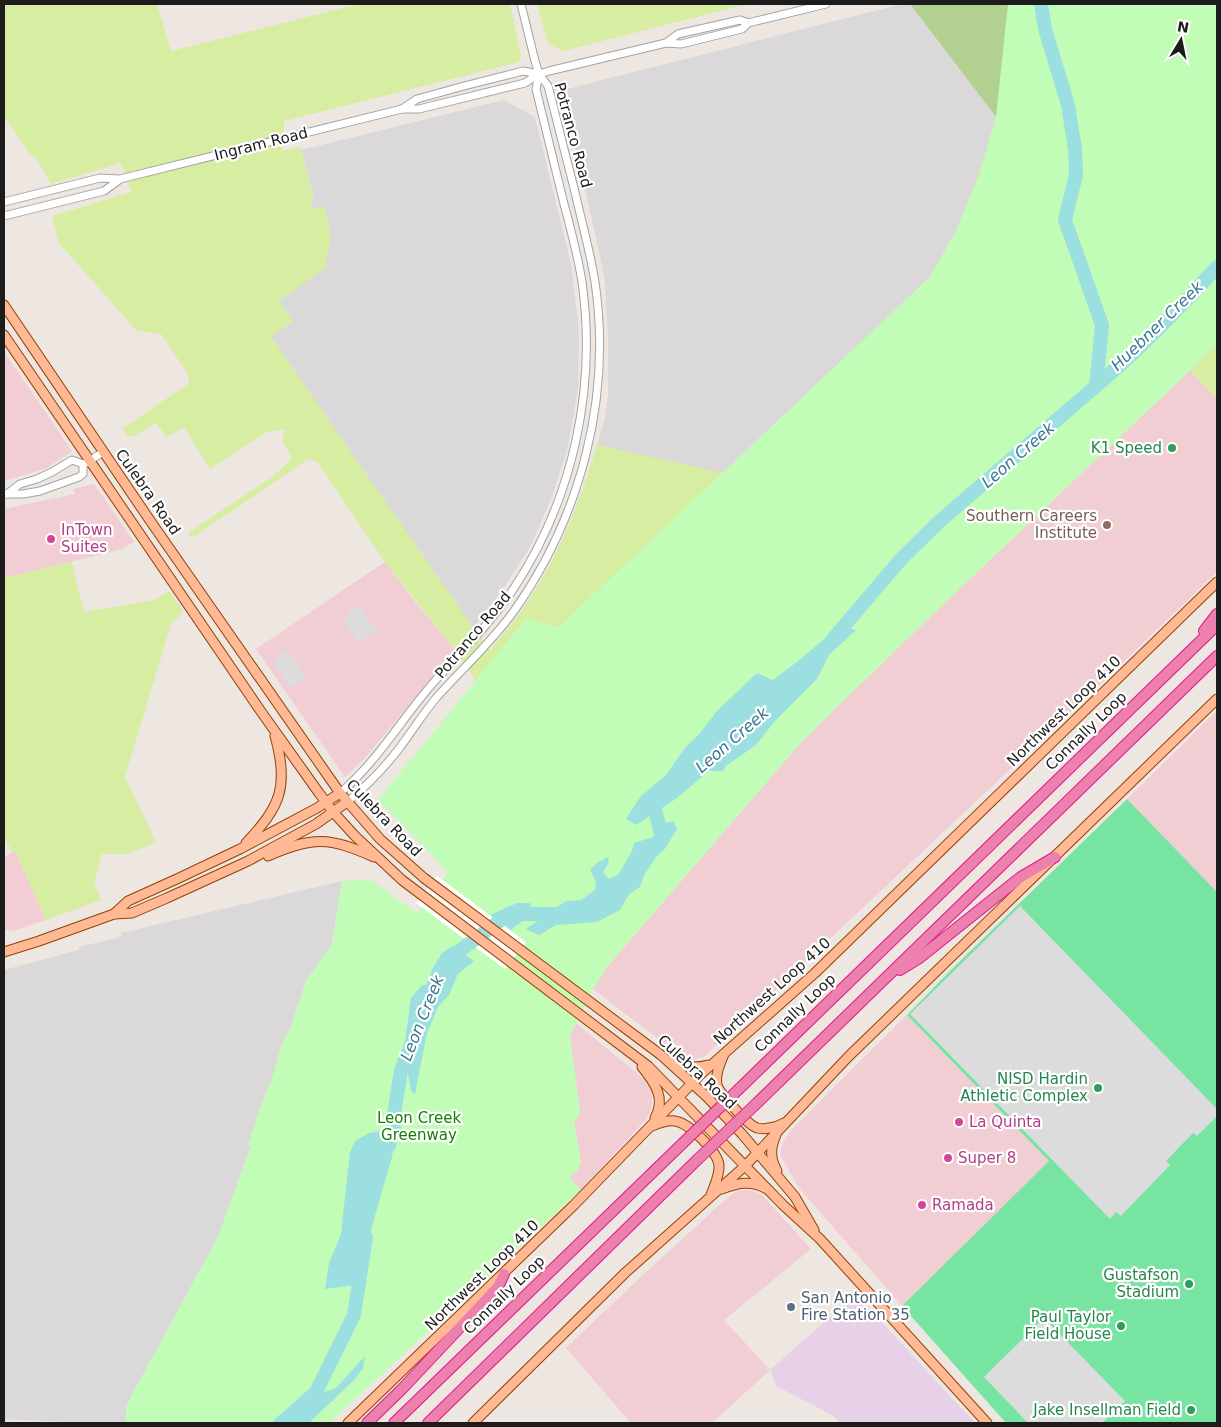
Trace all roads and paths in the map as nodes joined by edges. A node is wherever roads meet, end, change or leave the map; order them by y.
1 (521, 4) edge
2 (826, 4) edge
3 (539, 74) junction
4 (402, 109) junction
5 (120, 179) junction
6 (4, 202) edge
7 (4, 216) edge
8 (581, 217) junction
9 (568, 220) junction
10 (4, 305) edge
11 (4, 335) edge
12 (103, 452) junction
13 (87, 462) junction
14 (5, 494) edge
15 (560, 497) junction
16 (572, 501) junction
17 (1217, 582) edge
18 (1217, 614) edge
19 (489, 622) junction
20 (1217, 625) edge
21 (500, 629) junction
22 (1217, 656) edge
23 (1171, 669) junction
24 (1217, 699) edge
25 (273, 728) junction
26 (340, 793) junction
27 (326, 802) junction
28 (348, 802) junction
29 (334, 812) junction
30 (240, 849) junction
31 (1055, 857) junction
32 (379, 859) junction
33 (248, 861) junction
34 (114, 914) junction
35 (4, 952) edge
36 (886, 978) junction
37 (629, 1052) junction
38 (726, 1052) junction
39 (661, 1055) junction
40 (711, 1064) junction
41 (692, 1083) junction
42 (678, 1097) junction
43 (786, 1122) junction
44 (648, 1128) junction
45 (779, 1130) junction
46 (758, 1153) junction
47 (745, 1166) junction
48 (785, 1184) junction
49 (768, 1190) junction
50 (710, 1198) junction
51 (820, 1238) junction
52 (504, 1274) junction
53 (348, 1423) edge
54 (367, 1423) edge
55 (394, 1423) edge
56 (428, 1423) edge
57 (473, 1423) edge
58 (987, 1423) edge

1 - 3 street
2 - 3 street, Ingram Road
3 - 4 street, Ingram Road
3 - 4 street, Ingram Road
3 - 8 street, Potranco Road
3 - 9 street, Potranco Road
4 - 5 street, Ingram Road
5 - 6 street, Ingram Road
5 - 7 street, Ingram Road
8 - 9 street
8 - 16 street, Potranco Road
9 - 15 street, Potranco Road
10 - 12 main road, Culebra Road
11 - 13 main road, Culebra Road
12 - 13 street
12 - 26 main road, Culebra Road
13 - 14 street
13 - 14 street
13 - 25 main road, Culebra Road
15 - 16 street
15 - 19 street, Potranco Road
16 - 21 street, Potranco Road
17 - 38 main road, Northwest Loop 410
18 - 23 highway
19 - 21 street
19 - 26 street, Potranco Road
20 - 23 highway, Connally Loop
21 - 28 street, Potranco Road
22 - 36 highway
23 - 55 highway, Connally Loop, bridge
24 - 31 main road
25 - 27 main road, Culebra Road
25 - 30 main road
26 - 27 main road, Potranco Road
26 - 28 main road, Culebra Road
27 - 29 main road, Culebra Road
27 - 30 main road, Potranco Road
28 - 29 main road, Potranco Road
28 - 39 main road, Culebra Road
29 - 32 main road, Culebra Road
29 - 33 main road, Potranco Road
30 - 34 main road, Potranco Road
31 - 36 highway
31 - 43 main road
32 - 33 main road
32 - 37 main road, Culebra Road
33 - 34 main road, Potranco Road
34 - 35 main road
36 - 56 highway, bridge
37 - 42 main road, Culebra Road
37 - 44 main road
38 - 40 main road, Northwest Loop 410
38 - 43 main road
39 - 40 main road
39 - 41 main road, Culebra Road
40 - 41 main road, Northwest Loop 410
41 - 42 main road, Northwest Loop 410
41 - 46 main road, Culebra Road
42 - 44 main road, Northwest Loop 410
42 - 47 main road, Culebra Road
43 - 45 main road
44 - 50 main road
44 - 52 main road, Northwest Loop 410
45 - 46 main road
45 - 48 main road
46 - 47 main road
46 - 48 main road, Culebra Road
47 - 49 main road, Culebra Road
47 - 50 main road
48 - 51 main road, Culebra Road
49 - 50 main road
49 - 51 main road, Culebra Road
50 - 57 main road
51 - 58 main road, Culebra Road
52 - 53 main road, Northwest Loop 410
52 - 54 highway

